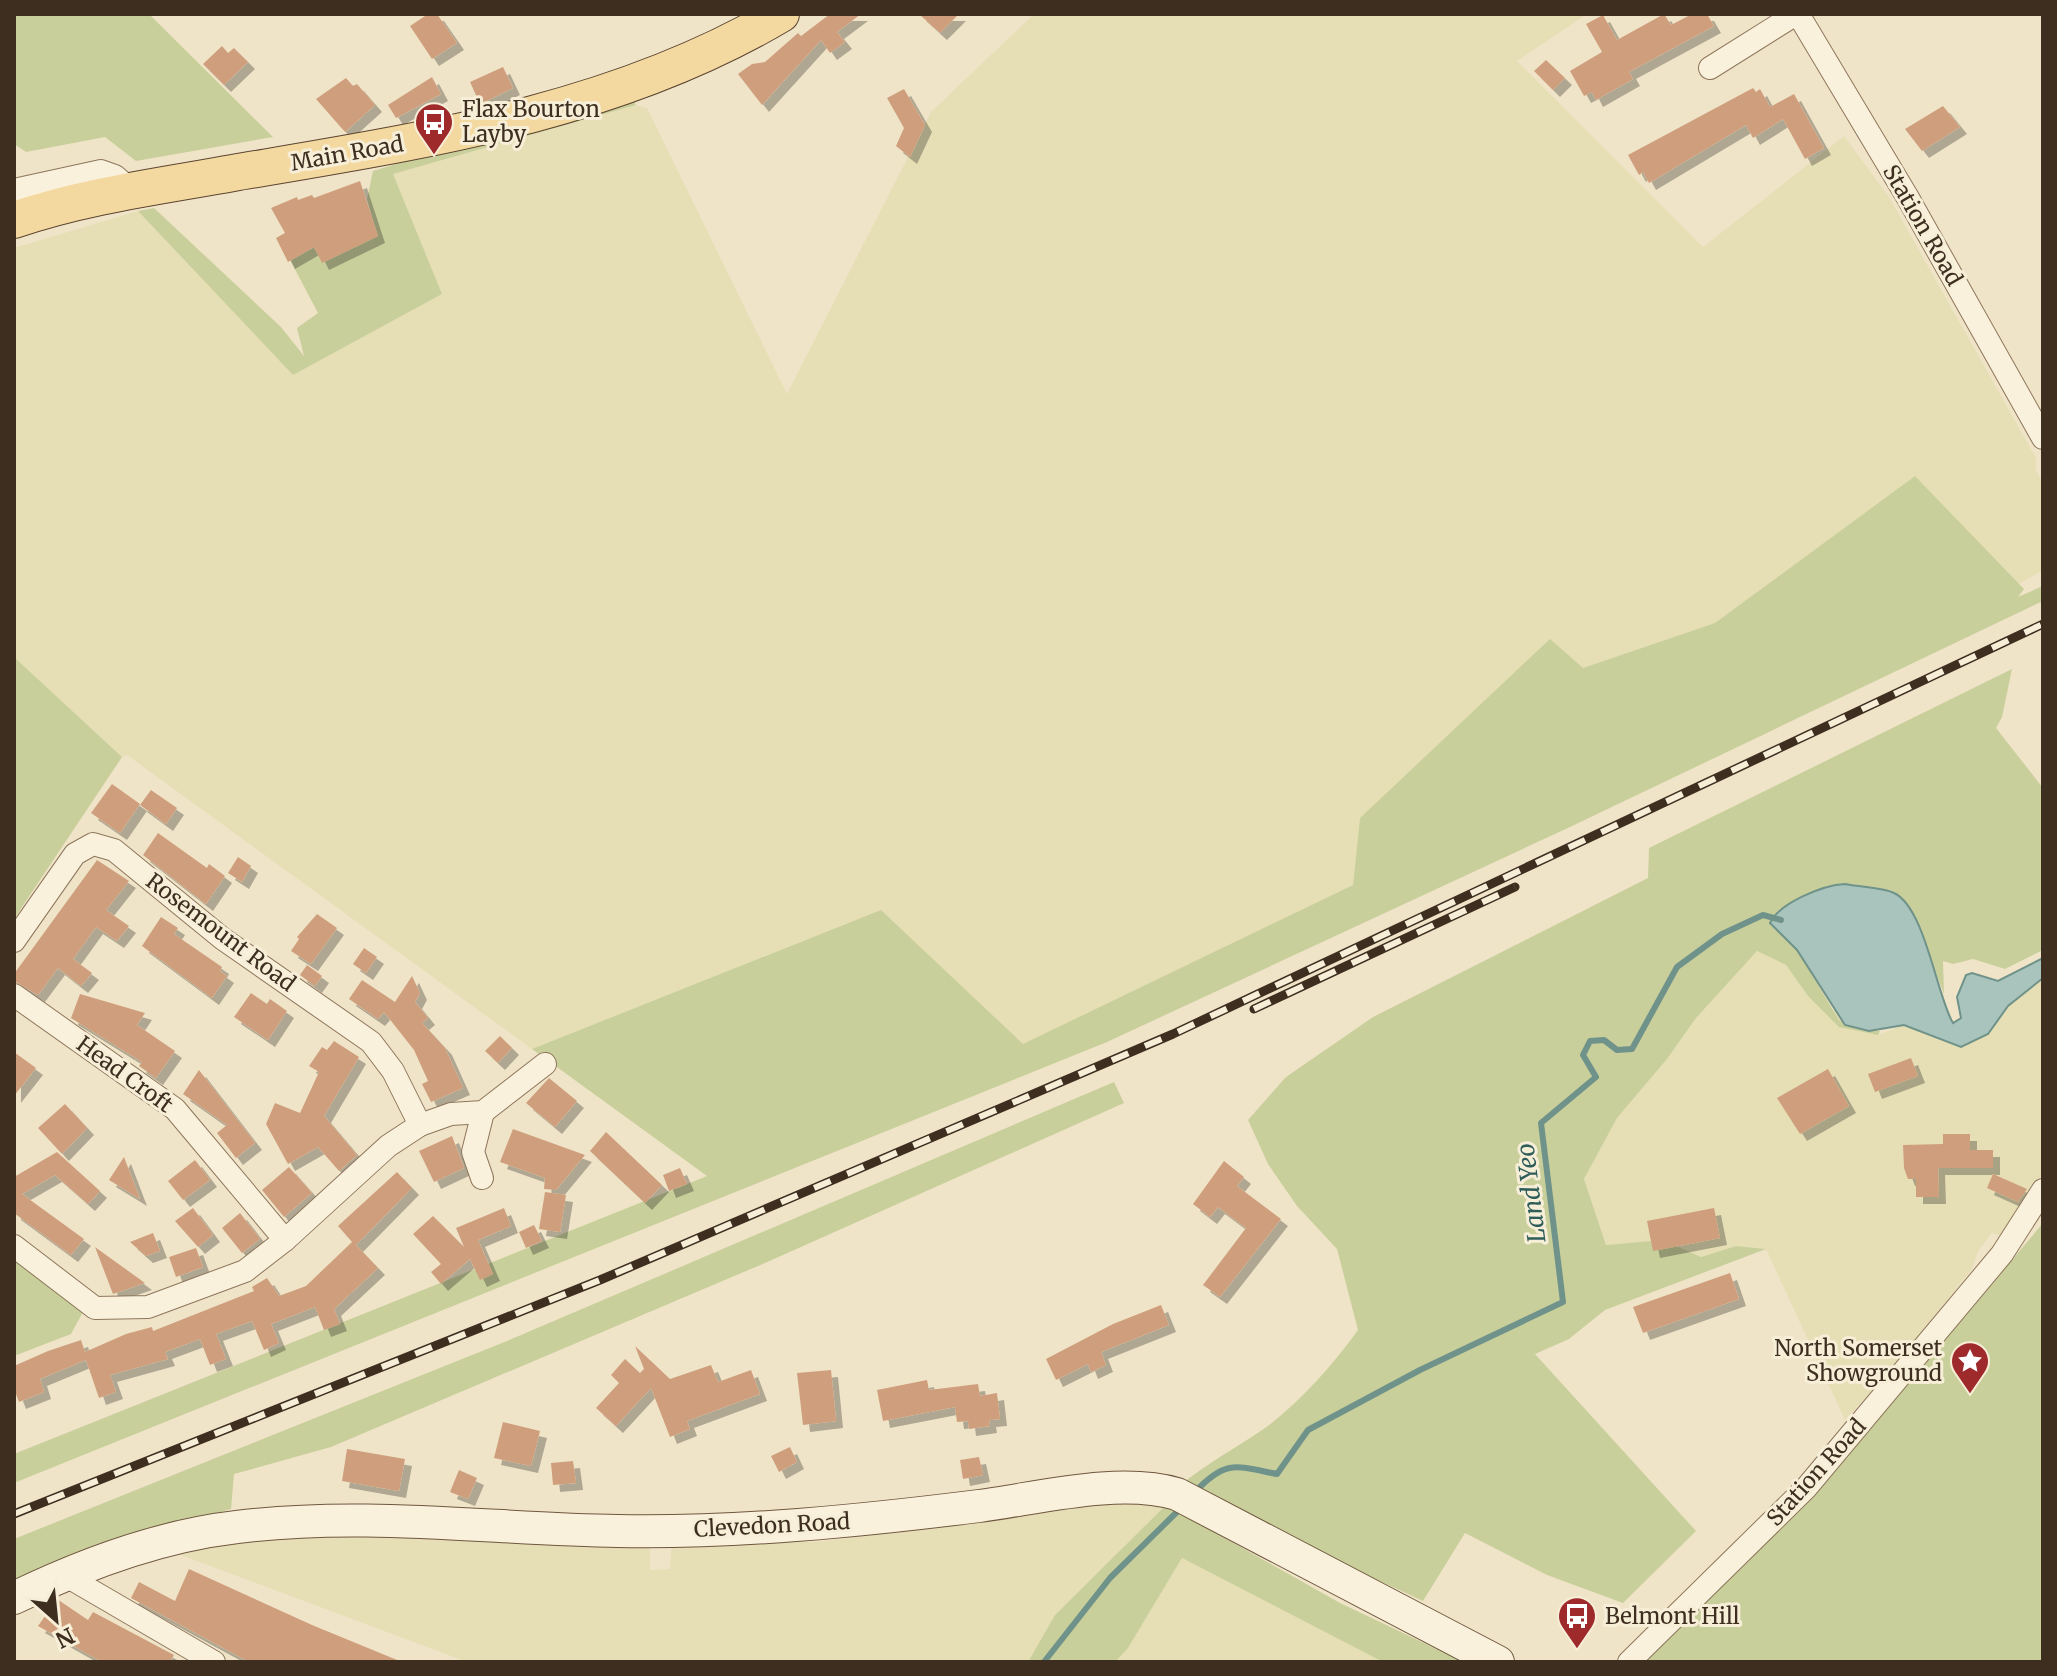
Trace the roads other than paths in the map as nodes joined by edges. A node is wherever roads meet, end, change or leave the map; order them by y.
1 (781, 14) edge
2 (1797, 14) edge
3 (1709, 70) dead end
4 (14, 190) edge
5 (132, 191) junction
6 (14, 220) edge
7 (2043, 438) edge
8 (14, 941) edge
9 (14, 995) edge
10 (545, 1064) dead end
11 (483, 1112) junction
12 (420, 1125) junction
13 (482, 1178) dead end
14 (2043, 1190) edge
15 (285, 1240) junction
16 (14, 1246) edge
17 (63, 1574) junction
18 (14, 1598) edge
19 (214, 1662) edge
20 (1498, 1662) edge
21 (1629, 1662) edge

1 - 5 main road, Main Road
2 - 3 street
2 - 7 street, Station Road
4 - 5 street
5 - 6 main road, Main Road
8 - 12 street, Rosemount Road
9 - 15 street, Head Croft
10 - 11 street
11 - 12 street
11 - 13 street
12 - 15 street
14 - 21 street, Station Road
15 - 16 street
17 - 18 main road, Clevedon Road
17 - 19 street
17 - 20 main road, Clevedon Road

